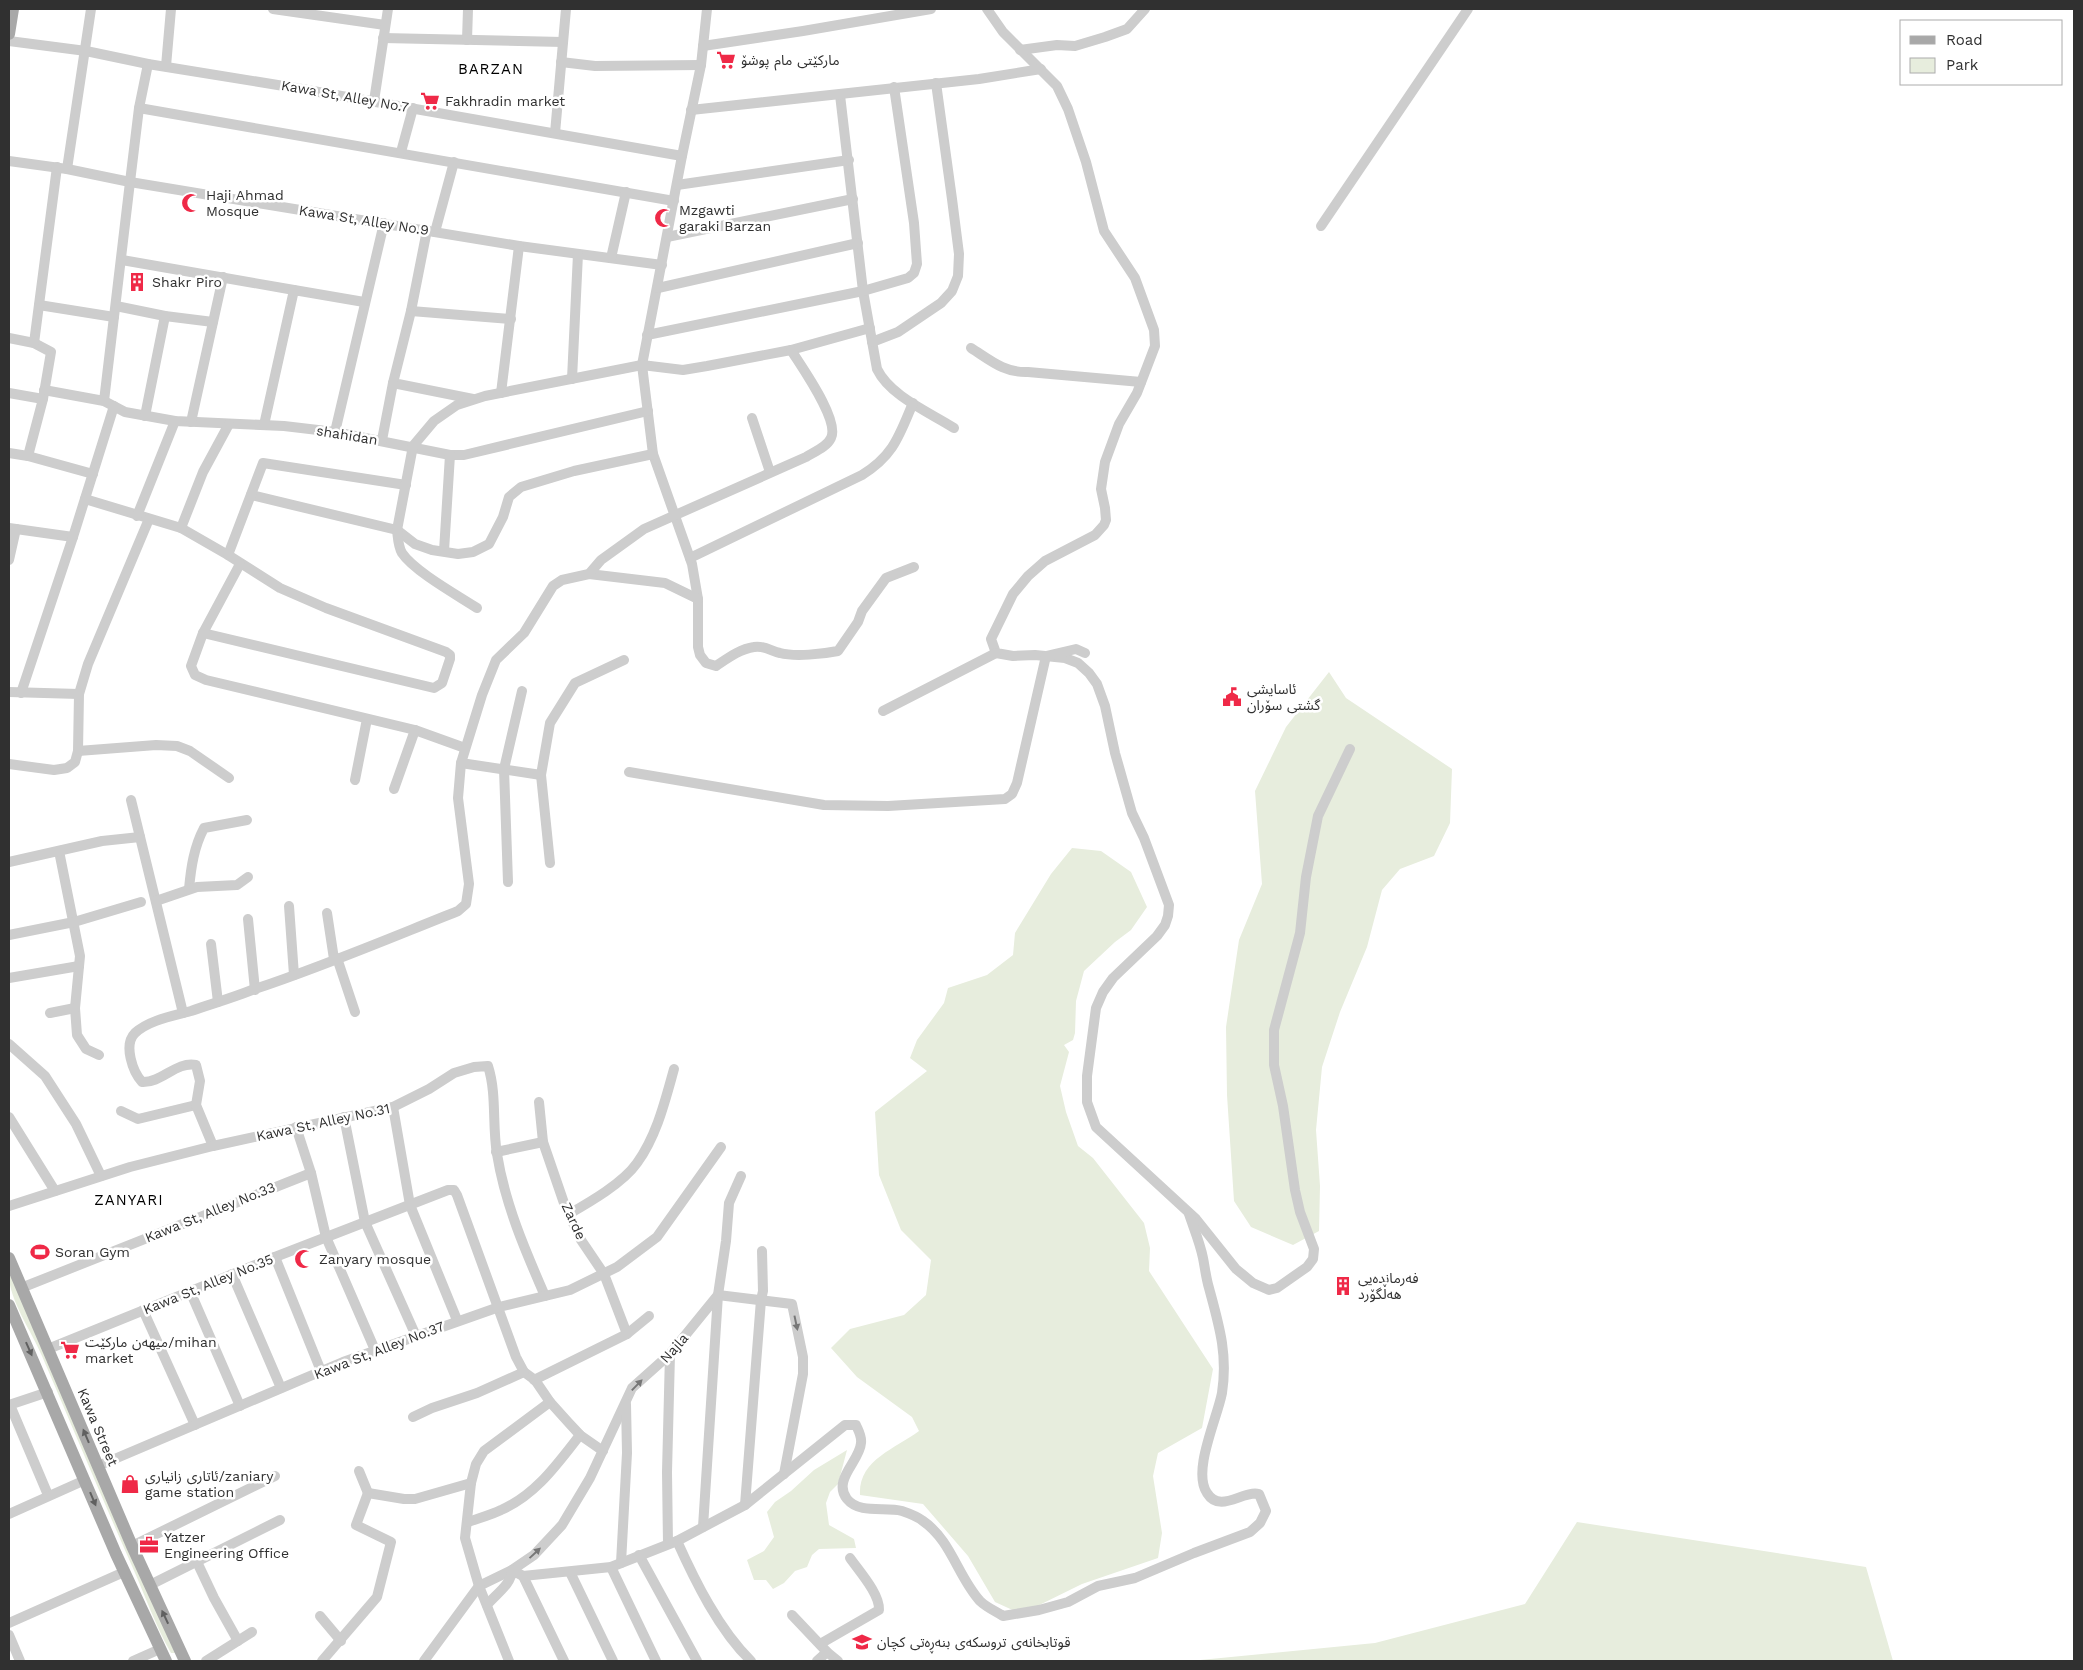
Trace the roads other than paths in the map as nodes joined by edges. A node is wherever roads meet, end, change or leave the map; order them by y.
1 (13, 9) edge
2 (91, 9) edge
3 (171, 9) edge
4 (273, 9) edge
5 (388, 9) edge
6 (468, 9) edge
7 (566, 9) edge
8 (707, 9) edge
9 (931, 9) edge
10 (986, 9) edge
11 (1145, 9) edge
12 (1468, 9) edge
13 (385, 25) junction
14 (9, 34) edge
15 (383, 38) junction
16 (9, 40) edge
17 (467, 40) junction
18 (563, 42) junction
19 (703, 46) junction
20 (1020, 50) junction
21 (86, 51) junction
22 (561, 62) junction
23 (148, 64) junction
24 (701, 65) junction
25 (166, 66) junction
26 (1041, 69) junction
27 (936, 83) junction
28 (894, 87) junction
29 (840, 95) junction
30 (374, 101) junction
31 (140, 108) junction
32 (413, 108) junction
33 (691, 110) junction
34 (555, 133) junction
35 (401, 152) junction
36 (682, 156) junction
37 (849, 160) junction
38 (9, 161) edge
39 (454, 162) junction
40 (62, 168) junction
41 (130, 182) junction
42 (676, 185) junction
43 (626, 192) junction
44 (853, 199) junction
45 (674, 201) junction
46 (384, 223) junction
47 (1320, 226) dead end
48 (431, 231) junction
49 (667, 237) junction
50 (858, 243) junction
51 (520, 246) junction
52 (578, 254) junction
53 (611, 258) junction
54 (122, 260) junction
55 (662, 265) junction
56 (223, 277) junction
57 (658, 288) junction
58 (294, 290) junction
59 (863, 291) junction
60 (364, 302) junction
61 (39, 305) junction
62 (116, 306) junction
63 (411, 311) junction
64 (165, 316) junction
65 (114, 317) junction
66 (510, 319) junction
67 (213, 322) junction
68 (870, 328) junction
69 (648, 335) junction
70 (9, 338) edge
71 (872, 342) junction
72 (34, 343) junction
73 (971, 348) dead end
74 (790, 350) junction
75 (642, 365) junction
76 (572, 379) junction
77 (1142, 382) junction
78 (393, 384) junction
79 (9, 393) edge
80 (502, 393) junction
81 (44, 394) junction
82 (474, 400) junction
83 (104, 401) junction
84 (913, 403) junction
85 (114, 406) junction
86 (648, 411) junction
87 (145, 416) junction
88 (752, 418) dead end
89 (175, 421) junction
90 (191, 422) junction
91 (229, 424) junction
92 (264, 425) junction
93 (954, 428) dead end
94 (335, 432) junction
95 (382, 440) junction
96 (412, 446) junction
97 (9, 454) edge
98 (653, 454) junction
99 (450, 455) junction
100 (28, 456) junction
101 (770, 472) junction
102 (93, 474) junction
103 (406, 485) junction
104 (251, 495) junction
105 (85, 499) junction
106 (137, 516) junction
107 (674, 516) junction
108 (149, 519) junction
109 (181, 528) junction
110 (12, 529) edge
111 (397, 530) junction
112 (73, 537) junction
113 (444, 551) junction
114 (228, 555) junction
115 (690, 558) junction
116 (9, 560) edge
117 (240, 564) junction
118 (914, 567) dead end
119 (589, 574) junction
120 (698, 599) junction
121 (477, 608) dead end
122 (203, 633) junction
123 (996, 653) junction
124 (1086, 653) dead end
125 (1046, 656) junction
126 (624, 660) dead end
127 (522, 691) dead end
128 (9, 692) edge
129 (21, 692) junction
130 (79, 694) junction
131 (883, 711) dead end
132 (367, 719) junction
133 (415, 730) junction
134 (465, 748) junction
135 (1350, 749) dead end
136 (78, 751) junction
137 (461, 763) junction
138 (9, 764) edge
139 (504, 770) junction
140 (629, 772) dead end
141 (541, 775) junction
142 (229, 778) dead end
143 (355, 780) dead end
144 (394, 789) dead end
145 (131, 800) dead end
146 (247, 820) dead end
147 (140, 837) junction
148 (59, 851) junction
149 (9, 862) edge
150 (550, 863) dead end
151 (248, 877) dead end
152 (508, 882) dead end
153 (189, 889) junction
154 (156, 901) junction
155 (141, 902) dead end
156 (288, 906) dead end
157 (327, 913) dead end
158 (248, 919) dead end
159 (74, 922) junction
160 (9, 935) edge
161 (211, 944) dead end
162 (335, 958) junction
163 (79, 966) junction
164 (294, 975) junction
165 (9, 978) edge
166 (255, 990) junction
167 (218, 1002) junction
168 (75, 1008) junction
169 (355, 1012) dead end
170 (50, 1013) dead end
171 (183, 1013) junction
172 (9, 1044) edge
173 (99, 1055) dead end
174 (674, 1069) dead end
175 (539, 1102) dead end
176 (196, 1105) junction
177 (393, 1107) junction
178 (121, 1111) dead end
179 (9, 1117) edge
180 (344, 1117) junction
181 (296, 1127) junction
182 (543, 1142) junction
183 (213, 1146) junction
184 (721, 1147) dead end
185 (496, 1152) junction
186 (311, 1173) junction
187 (101, 1176) junction
188 (741, 1176) dead end
189 (55, 1191) junction
190 (410, 1205) junction
191 (9, 1206) edge
192 (1188, 1212) junction
193 (569, 1214) junction
194 (365, 1222) junction
195 (326, 1237) junction
196 (762, 1251) dead end
197 (275, 1257) junction
198 (9, 1258) edge
199 (232, 1274) junction
200 (604, 1274) junction
201 (21, 1288) junction
202 (190, 1291) junction
203 (718, 1295) junction
204 (545, 1296) junction
205 (761, 1300) junction
206 (9, 1305) edge
207 (499, 1307) junction
208 (143, 1310) junction
209 (649, 1316) dead end
210 (457, 1320) junction
211 (627, 1334) junction
212 (416, 1336) junction
213 (48, 1349) junction
214 (375, 1350) junction
215 (670, 1354) junction
216 (321, 1371) junction
217 (524, 1372) junction
218 (534, 1380) junction
219 (281, 1388) junction
220 (48, 1392) junction
221 (626, 1401) junction
222 (550, 1402) junction
223 (10, 1405) edge
224 (240, 1406) junction
225 (413, 1416) dead end
226 (195, 1425) junction
227 (580, 1435) junction
228 (603, 1450) junction
229 (98, 1466) junction
230 (359, 1471) dead end
231 (784, 1474) junction
232 (275, 1476) dead end
233 (85, 1480) junction
234 (471, 1483) junction
235 (368, 1493) junction
236 (48, 1495) junction
237 (745, 1505) junction
238 (9, 1514) edge
239 (280, 1520) dead end
240 (468, 1522) junction
241 (702, 1527) junction
242 (672, 1542) junction
243 (132, 1546) junction
244 (639, 1556) junction
245 (850, 1558) dead end
246 (196, 1562) junction
247 (616, 1565) junction
248 (512, 1570) junction
249 (124, 1572) junction
250 (570, 1572) junction
251 (523, 1576) junction
252 (150, 1585) junction
253 (478, 1586) junction
254 (487, 1605) junction
255 (792, 1615) dead end
256 (320, 1616) dead end
257 (9, 1623) edge
258 (252, 1632) dead end
259 (9, 1635) edge
260 (238, 1641) junction
261 (341, 1641) junction
262 (823, 1648) junction
263 (160, 1649) junction
264 (184, 1657) edge
265 (20, 1661) edge
266 (133, 1661) edge
267 (166, 1661) edge
268 (206, 1661) edge
269 (322, 1661) edge
270 (424, 1661) edge
271 (509, 1661) edge
272 (564, 1661) edge
273 (613, 1661) edge
274 (656, 1661) edge
275 (697, 1661) edge
276 (751, 1661) edge
277 (817, 1661) edge
278 (838, 1661) edge

1 - 14 main road
2 - 21 street
3 - 25 street
4 - 13 street
5 - 13 street
6 - 17 street
7 - 18 street
8 - 19 street
9 - 19 street
10 - 20 street
11 - 20 street
12 - 47 street
13 - 15 street
15 - 17 street
15 - 30 street
16 - 21 street, Kawa St, Alley No.7
17 - 18 street
18 - 22 street
19 - 24 street
20 - 26 street
21 - 23 street, Kawa St, Alley No.7
21 - 40 street
22 - 24 street
22 - 34 street
23 - 25 street, Kawa St, Alley No.7
23 - 31 street
24 - 33 street
25 - 30 street, Kawa St, Alley No.7
26 - 27 street
26 - 77 street
27 - 28 street
27 - 71 street
28 - 29 street
28 - 59 street
29 - 33 street
29 - 37 street
30 - 32 street, Kawa St, Alley No.7
31 - 35 street
31 - 41 street
32 - 34 street, Kawa St, Alley No.7
32 - 35 street
33 - 36 street
34 - 36 street, Kawa St, Alley No.7
35 - 39 street
36 - 42 street
37 - 42 street
37 - 44 street
38 - 40 street, Kawa St, Alley No.9
39 - 43 street
39 - 48 street
40 - 41 street, Kawa St, Alley No.9
40 - 61 street
41 - 46 street, Kawa St, Alley No.9
41 - 54 street
42 - 45 street
43 - 45 street
43 - 53 street
44 - 49 street
44 - 50 street
45 - 49 street
46 - 48 street, Kawa St, Alley No.9
46 - 60 street
48 - 51 street, Kawa St, Alley No.9
48 - 63 street
49 - 55 street
50 - 57 street
50 - 59 street
51 - 52 street, Kawa St, Alley No.9
51 - 66 street
52 - 53 street, Kawa St, Alley No.9
52 - 76 street
53 - 55 street, Kawa St, Alley No.9
54 - 56 street
54 - 62 street
55 - 57 street
56 - 58 street
56 - 67 street
57 - 69 street
58 - 60 street
58 - 92 street
59 - 68 street
59 - 69 street
60 - 94 street
61 - 65 street
61 - 72 street
62 - 64 street
62 - 65 street
63 - 66 street
63 - 78 street
64 - 67 street
64 - 87 street
65 - 83 street
66 - 80 street
67 - 90 street
68 - 71 street
68 - 74 street
69 - 75 street
70 - 72 street
71 - 84 street
72 - 81 street
73 - 77 street
74 - 75 street
74 - 101 street
75 - 76 street
75 - 86 street
76 - 80 street
77 - 123 street
78 - 82 street
78 - 95 street
79 - 81 street, shahidan
80 - 82 street
81 - 83 street, shahidan
81 - 100 street
82 - 96 street
83 - 85 street, shahidan
84 - 93 street
84 - 115 street
85 - 87 street, shahidan
85 - 102 street
86 - 98 street
86 - 99 street, shahidan
87 - 89 street, shahidan
88 - 101 street
89 - 90 street, shahidan
89 - 106 street
90 - 91 street, shahidan
91 - 92 street, shahidan
91 - 109 street
92 - 94 street, shahidan
94 - 95 street, shahidan
95 - 96 street, shahidan
96 - 99 street, shahidan
96 - 103 street
97 - 100 street
98 - 107 street
98 - 113 street
99 - 113 street
100 - 102 street
101 - 107 street
102 - 105 street
103 - 104 street
103 - 111 street
104 - 111 street
104 - 114 street
105 - 106 street
105 - 112 street
106 - 108 street
107 - 115 street
107 - 119 street
108 - 109 street
108 - 130 street
109 - 114 street
110 - 112 street
110 - 116 street
111 - 113 street
111 - 121 street
112 - 129 street
114 - 117 street
115 - 120 street
117 - 122 street
117 - 122 street
118 - 120 street
119 - 120 street
119 - 134 street
122 - 132 street
123 - 125 street
123 - 131 street
124 - 125 street
125 - 140 street
125 - 192 street
126 - 141 street
127 - 139 street
128 - 129 street
129 - 130 street
130 - 136 street
132 - 133 street
132 - 143 street
133 - 134 street
133 - 144 street
134 - 137 street
135 - 192 street
136 - 138 street
136 - 142 street
137 - 139 street
137 - 162 street
139 - 141 street
139 - 152 street
141 - 150 street
145 - 147 street
146 - 153 street
147 - 148 street
147 - 154 street
148 - 149 street
148 - 159 street
151 - 153 street
153 - 154 street
154 - 171 street
155 - 159 street
156 - 164 street
157 - 162 street
158 - 166 street
159 - 160 street
159 - 163 street
161 - 167 street
162 - 164 street
162 - 169 street
163 - 165 street
163 - 168 street
164 - 166 street
166 - 167 street
167 - 171 street
168 - 170 street
168 - 173 street
171 - 176 street
172 - 187 street
174 - 193 street
175 - 182 street, Zarde
176 - 178 street
176 - 183 street
177 - 180 street, Kawa St, Alley No.31
177 - 185 street, Kawa St, Alley No.31
177 - 190 street
179 - 189 street
180 - 181 street, Kawa St, Alley No.31
180 - 194 street
181 - 183 street, Kawa St, Alley No.31
181 - 186 street
182 - 185 street
182 - 193 street, Zarde
183 - 187 street, Kawa St, Alley No.31
184 - 200 street, Kawa St, Alley No.37
185 - 204 street, Kawa St, Alley No.31
186 - 195 street
186 - 201 street, Kawa St, Alley No.33
187 - 189 street, Kawa St, Alley No.31
188 - 203 street
189 - 191 street, Kawa St, Alley No.31
190 - 194 street, Kawa St, Alley No.35
190 - 207 street, Kawa St, Alley No.35
190 - 210 street
192 - 231 street
193 - 200 street, Zarde
194 - 195 street, Kawa St, Alley No.35
194 - 212 street
195 - 197 street, Kawa St, Alley No.35
195 - 214 street
196 - 205 street
197 - 199 street, Kawa St, Alley No.35
197 - 216 street
198 - 201 main road, Kawa Street
199 - 202 street, Kawa St, Alley No.35
199 - 219 street
200 - 204 street, Kawa St, Alley No.37
200 - 211 street, Zarde
201 - 213 main road, Kawa Street
202 - 208 street, Kawa St, Alley No.35
202 - 224 street
203 - 205 street
203 - 215 street, Najla
203 - 241 street
204 - 207 street, Kawa St, Alley No.37
205 -> 231 street
205 - 237 street
206 -> 220 main road
207 - 210 street, Kawa St, Alley No.37
207 - 217 street
208 - 213 street, Kawa St, Alley No.35
208 - 226 street
209 - 211 street
210 - 212 street, Kawa St, Alley No.37
211 - 218 street
212 - 214 street, Kawa St, Alley No.37
229 -> 213 main road, Kawa Street
214 - 216 street, Kawa St, Alley No.37
221 -> 215 street, Najla
215 - 242 street
216 - 219 street, Kawa St, Alley No.37
217 - 218 street
217 - 225 street
218 - 222 street
219 - 224 street, Kawa St, Alley No.37
220 - 223 street
220 - 233 main road
221 - 228 street, Najla
221 - 247 street
222 - 227 street
222 - 234 street
223 - 236 street
224 - 226 street, Kawa St, Alley No.37
226 - 229 street, Kawa St, Alley No.37
227 - 228 street
227 - 240 street
248 -> 228 street, Najla
229 - 243 main road, Kawa Street
230 - 235 street
231 - 237 street
232 - 243 street
233 - 236 street
233 -> 249 main road
234 - 235 street
234 - 240 street
235 - 261 street
236 - 238 street
237 - 241 street
239 - 246 street
240 - 253 street
241 - 242 street
242 - 244 street
242 - 276 street
243 - 252 main road, Kawa Street
244 - 247 street
244 - 275 street
245 - 262 street
246 - 252 street
246 - 260 street
247 - 250 street
247 - 274 street
248 - 251 street
248 - 253 street, Najla
248 - 254 street
249 - 257 street
249 - 263 main road
250 - 251 street
250 - 273 street
251 - 272 street
264 -> 252 main road, Kawa Street
253 - 254 street
253 - 270 street
254 - 271 street
255 - 262 street
256 - 261 street
258 - 260 street
259 - 265 street
260 - 268 street
261 - 269 street
262 - 277 street
262 - 278 street
263 - 266 street
263 - 267 main road
264 - 267 main road

